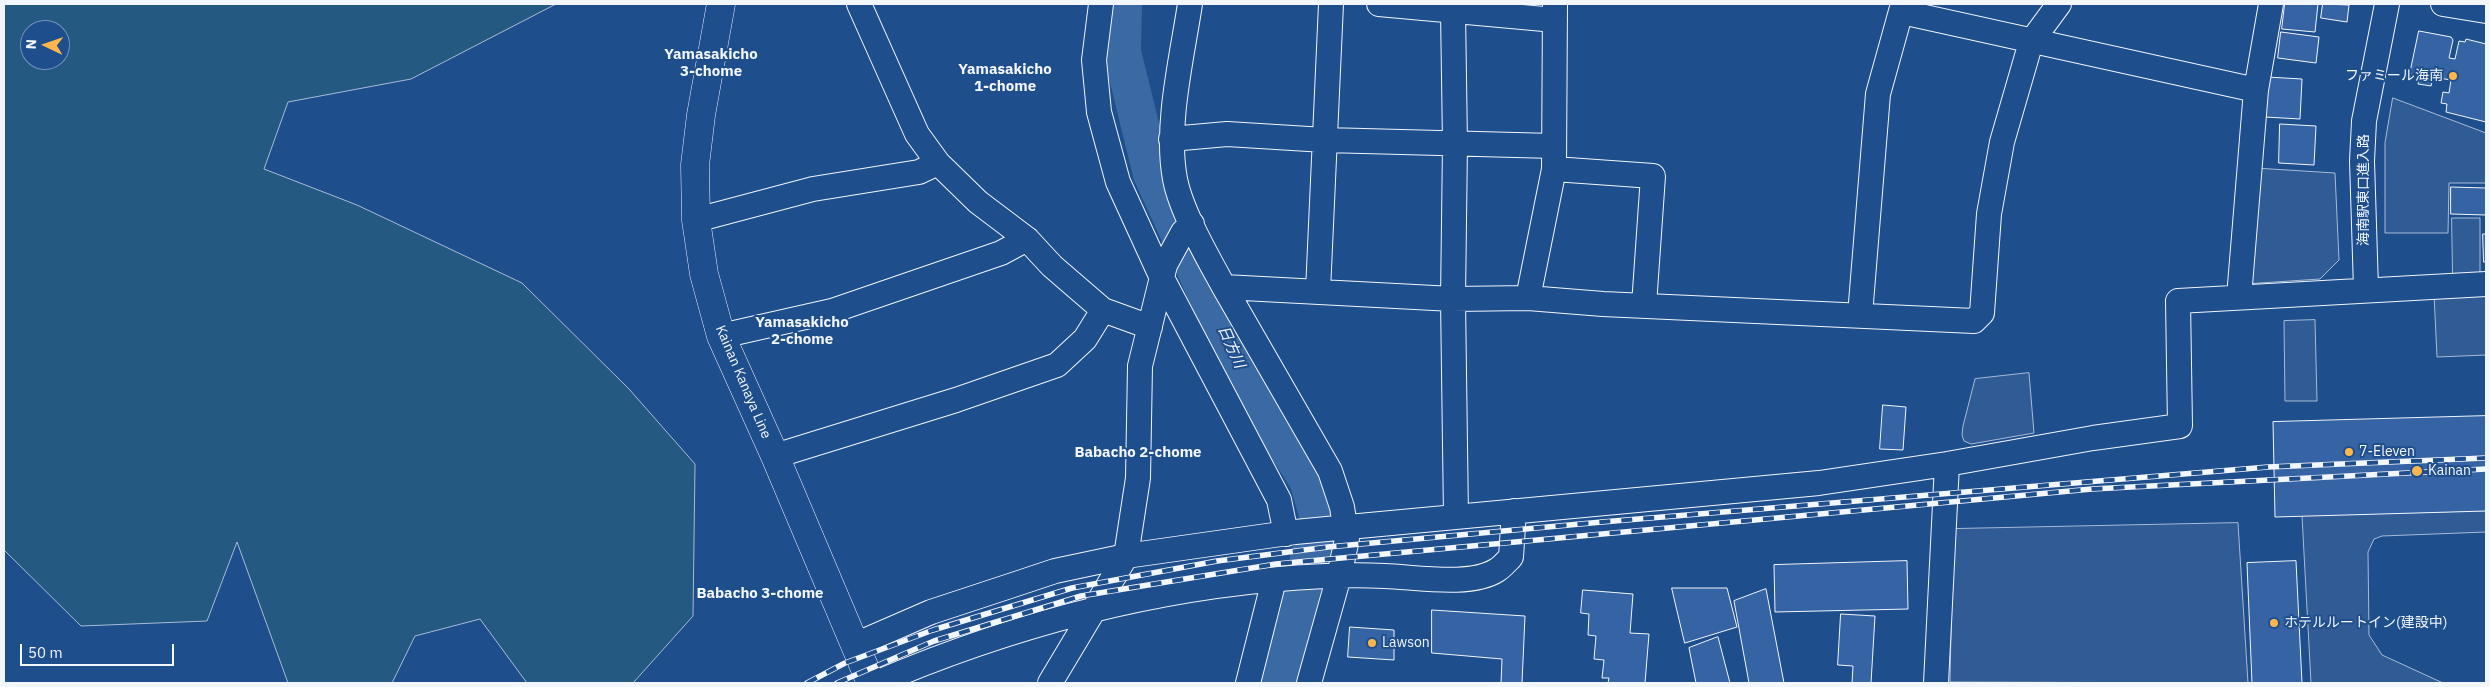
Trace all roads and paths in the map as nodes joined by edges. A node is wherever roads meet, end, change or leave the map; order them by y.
1 (721, 4) edge
2 (858, 4) edge
3 (1102, 4) edge
4 (1190, 4) edge
5 (1331, 4) edge
6 (1378, 4) edge
7 (2059, 4) edge
8 (2270, 4) edge
9 (2387, 4) edge
10 (2443, 4) edge
11 (1902, 8) edge
12 (1453, 11) junction
13 (2486, 11) edge
14 (1555, 12) edge
15 (2031, 42) junction
16 (2256, 90) junction
17 (1171, 139) junction
18 (1325, 140) junction
19 (1455, 144) junction
20 (1554, 158) junction
21 (938, 163) junction
22 (696, 220) junction
23 (1188, 228) junction
24 (1027, 239) junction
25 (1163, 270) junction
26 (2486, 284) edge
27 (1224, 287) junction
28 (2366, 289) junction
29 (1318, 291) junction
30 (2239, 297) junction
31 (1528, 298) junction
32 (1453, 299) junction
33 (1644, 305) junction
34 (1102, 310) junction
35 (1860, 315) junction
36 (1150, 326) junction
37 (720, 336) junction
38 (775, 456) junction
39 (1947, 464) junction
40 (1514, 511) junction
41 (1456, 516) junction
42 (1340, 528) junction
43 (1290, 533) junction
44 (1126, 556) junction
45 (1333, 576) junction
46 (1282, 579) junction
47 (1095, 609) junction
48 (854, 645) junction
49 (871, 683) edge
50 (876, 683) edge
51 (1050, 683) edge
52 (1248, 683) edge
53 (1309, 683) edge
54 (1936, 683) edge

1 - 22 main road, Kainan Kanaya Line
2 - 21 street
3 - 25 street
4 - 17 street
5 - 18 street
6 - 12 street
7 - 15 street
8 - 16 street
9 - 28 street, 海南駅東口進入路
10 - 13 street
11 - 15 street
11 - 35 street
12 - 14 street
12 - 19 street
14 - 20 street
15 - 16 street
15 - 35 street
16 - 30 street
17 - 18 street
17 - 23 street
18 - 19 street
18 - 29 street
19 - 20 street
19 - 32 street
20 - 31 street
20 - 33 street
21 - 22 street
21 - 24 street
22 - 37 main road, Kainan Kanaya Line
23 - 25 street
23 - 27 street
24 - 34 street
24 - 37 street
25 - 36 street
25 - 43 street
26 - 28 street
27 - 29 street
27 - 42 street
28 - 30 street
29 - 32 street
30 - 39 street
31 - 32 street
31 - 33 street
32 - 41 street
33 - 35 street
34 - 36 street
34 - 38 street
36 - 44 street
37 - 38 main road, Kainan Kanaya Line
38 - 48 main road, Kainan Kanaya Line
39 - 40 street
39 - 54 street
40 - 41 street
40 - 45 street
41 - 42 street
42 - 43 street
42 - 45 street
43 - 44 street
44 - 47 street
44 - 48 street
45 - 46 street
45 - 53 street
46 - 47 street
46 - 52 street
47 - 50 street
47 - 51 street
48 - 49 main road, Kainan Kanaya Line

